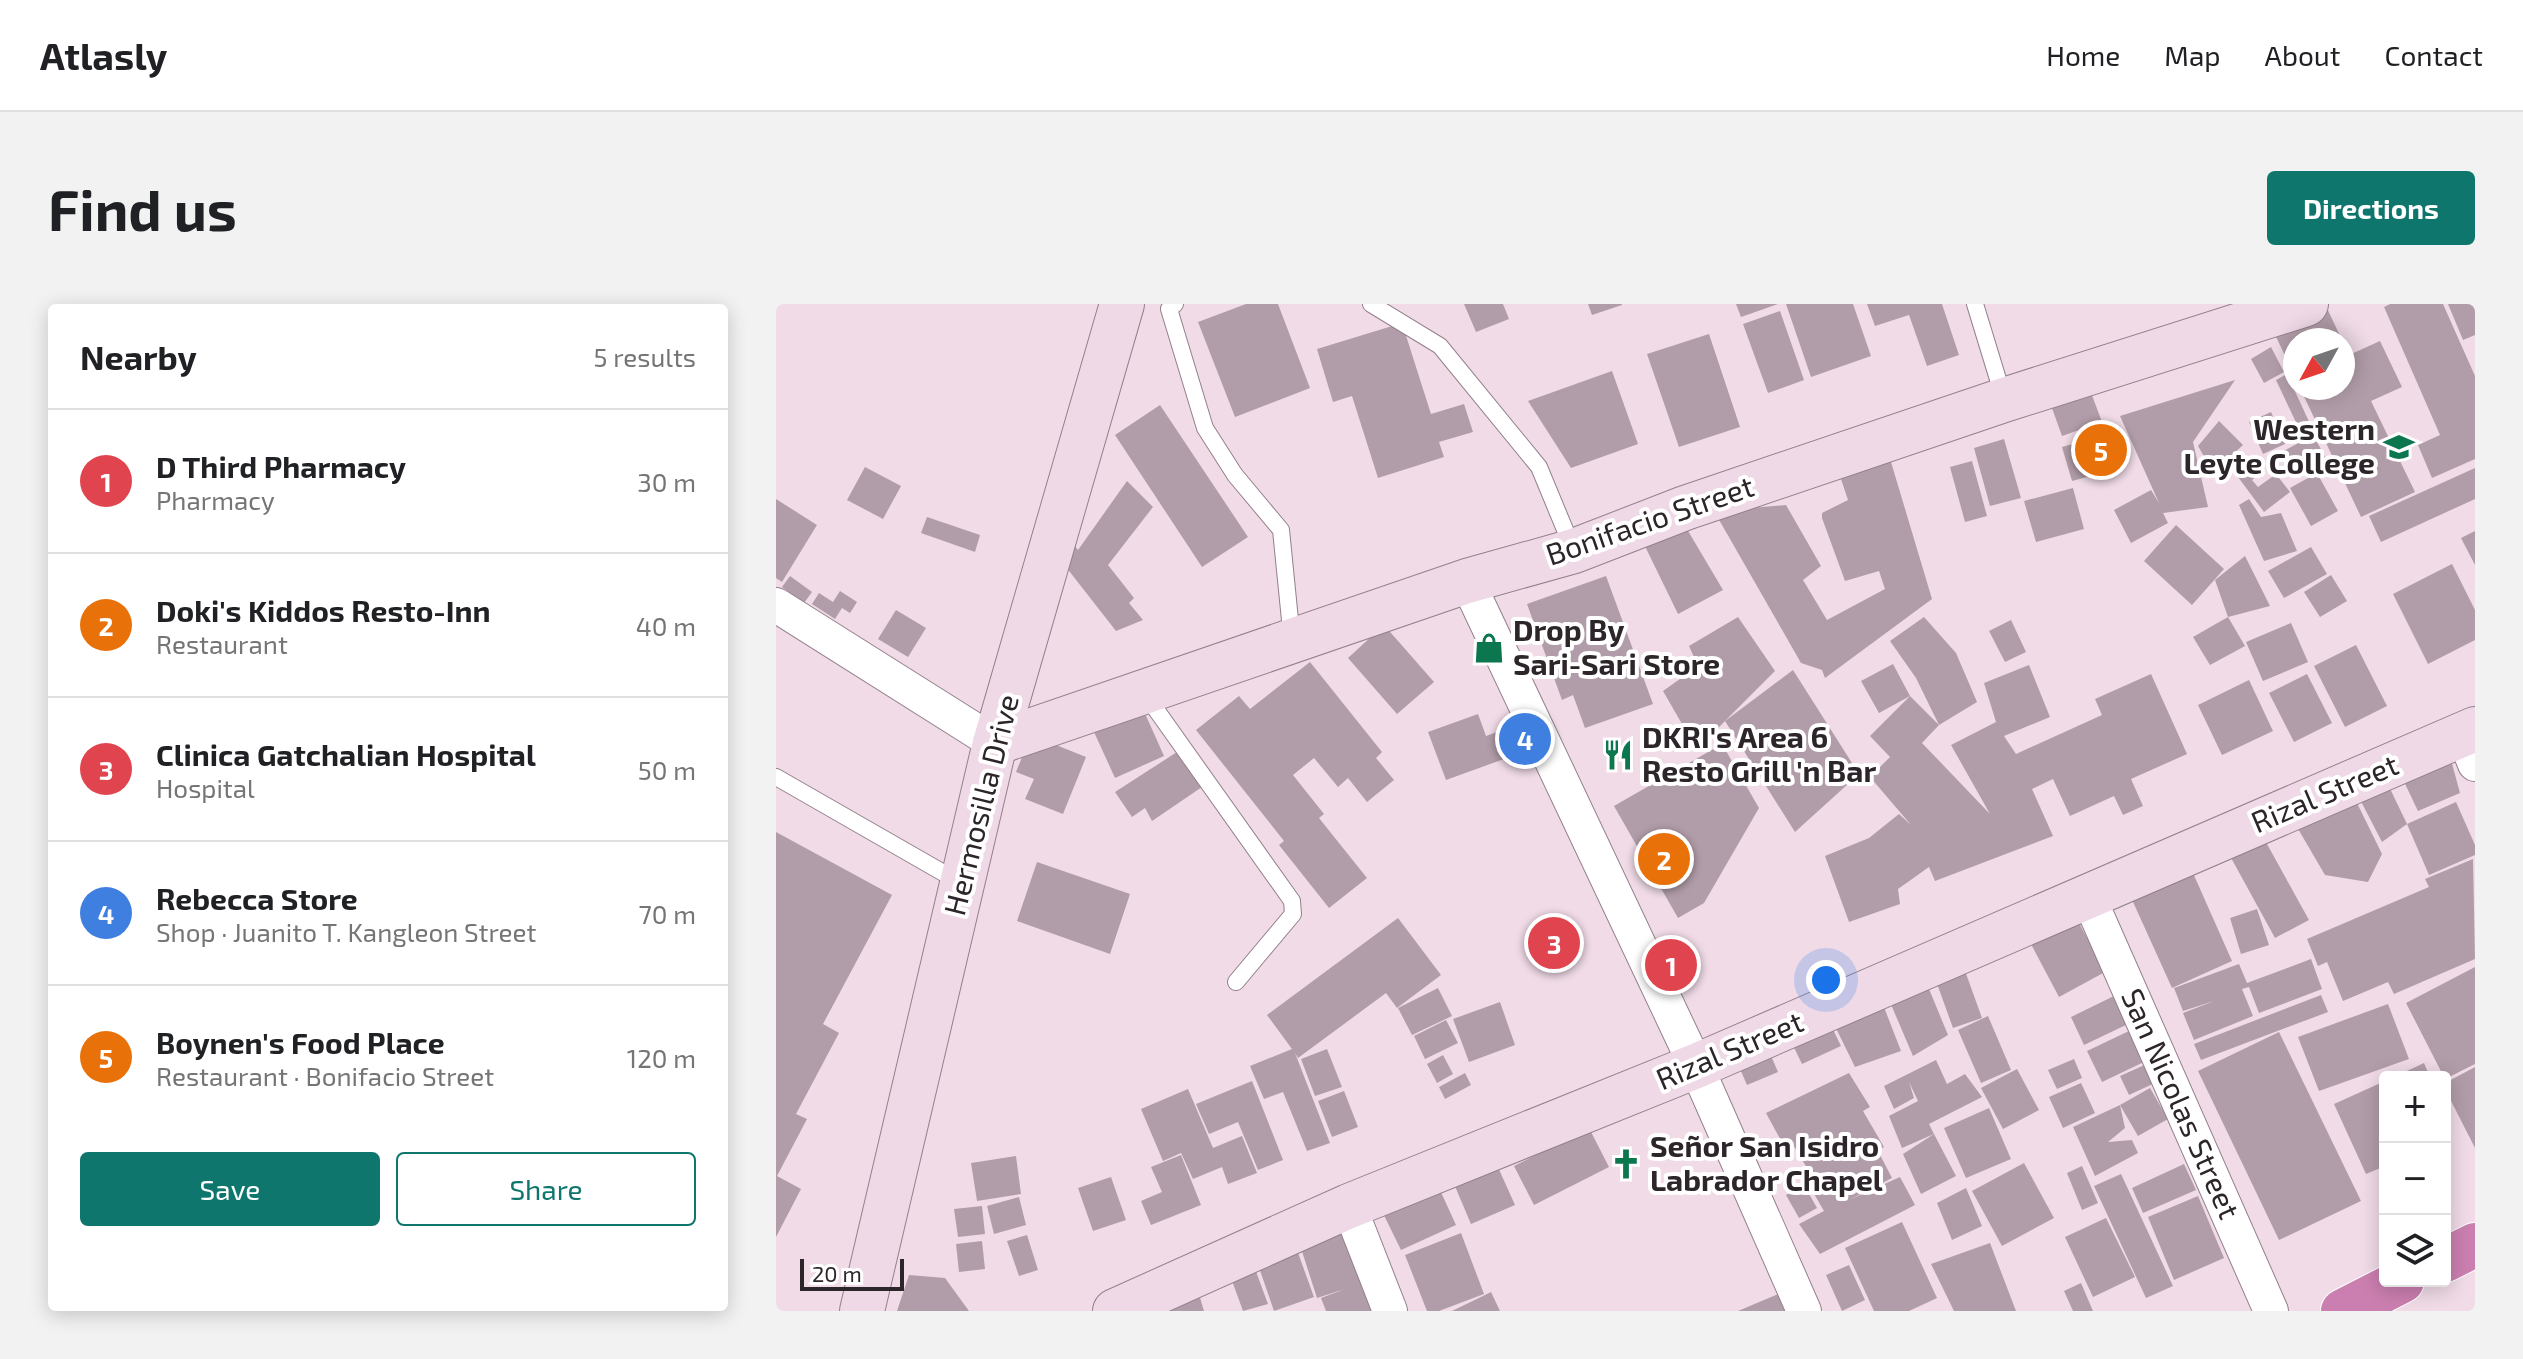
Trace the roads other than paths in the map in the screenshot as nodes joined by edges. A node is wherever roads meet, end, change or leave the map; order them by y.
1 (1122, 304) edge
2 (1175, 304) edge
3 (1371, 304) edge
4 (1975, 304) edge
5 (2306, 304) edge
6 (2004, 400) junction
7 (1574, 551) junction
8 (1467, 581) junction
9 (776, 605) edge
10 (1293, 643) junction
11 (1144, 693) junction
12 (995, 743) junction
13 (2471, 743) edge
14 (776, 777) edge
15 (962, 883) junction
16 (2088, 896) junction
17 (1236, 982) dead end
18 (1696, 1066) junction
19 (1349, 1206) junction
20 (2475, 1245) edge
21 (2451, 1257) edge
22 (2390, 1287) edge
23 (862, 1311) edge
24 (1115, 1311) edge
25 (1390, 1311) edge
26 (1804, 1311) edge
27 (2271, 1311) edge
28 (2343, 1311) edge

1 - 12 street, Hermosilla Drive
2 - 10 lane
3 - 7 lane
4 - 6 lane
5 - 6 street, Bonifacio Street
6 - 7 street, Bonifacio Street
7 - 8 street, Bonifacio Street
8 - 10 street, Bonifacio Street
8 - 18 street
9 - 12 street
10 - 11 street, Bonifacio Street
11 - 12 street, Bonifacio Street
11 - 17 lane
12 - 15 street, Hermosilla Drive
13 - 16 street, Rizal Street
14 - 15 lane
15 - 23 street, Hermosilla Drive
16 - 18 street, Rizal Street
16 - 27 street, San Nicolas Street
18 - 19 street, Rizal Street
18 - 26 street
19 - 24 street, Rizal Street
19 - 25 street
20 - 21 highway
22 - 28 highway

